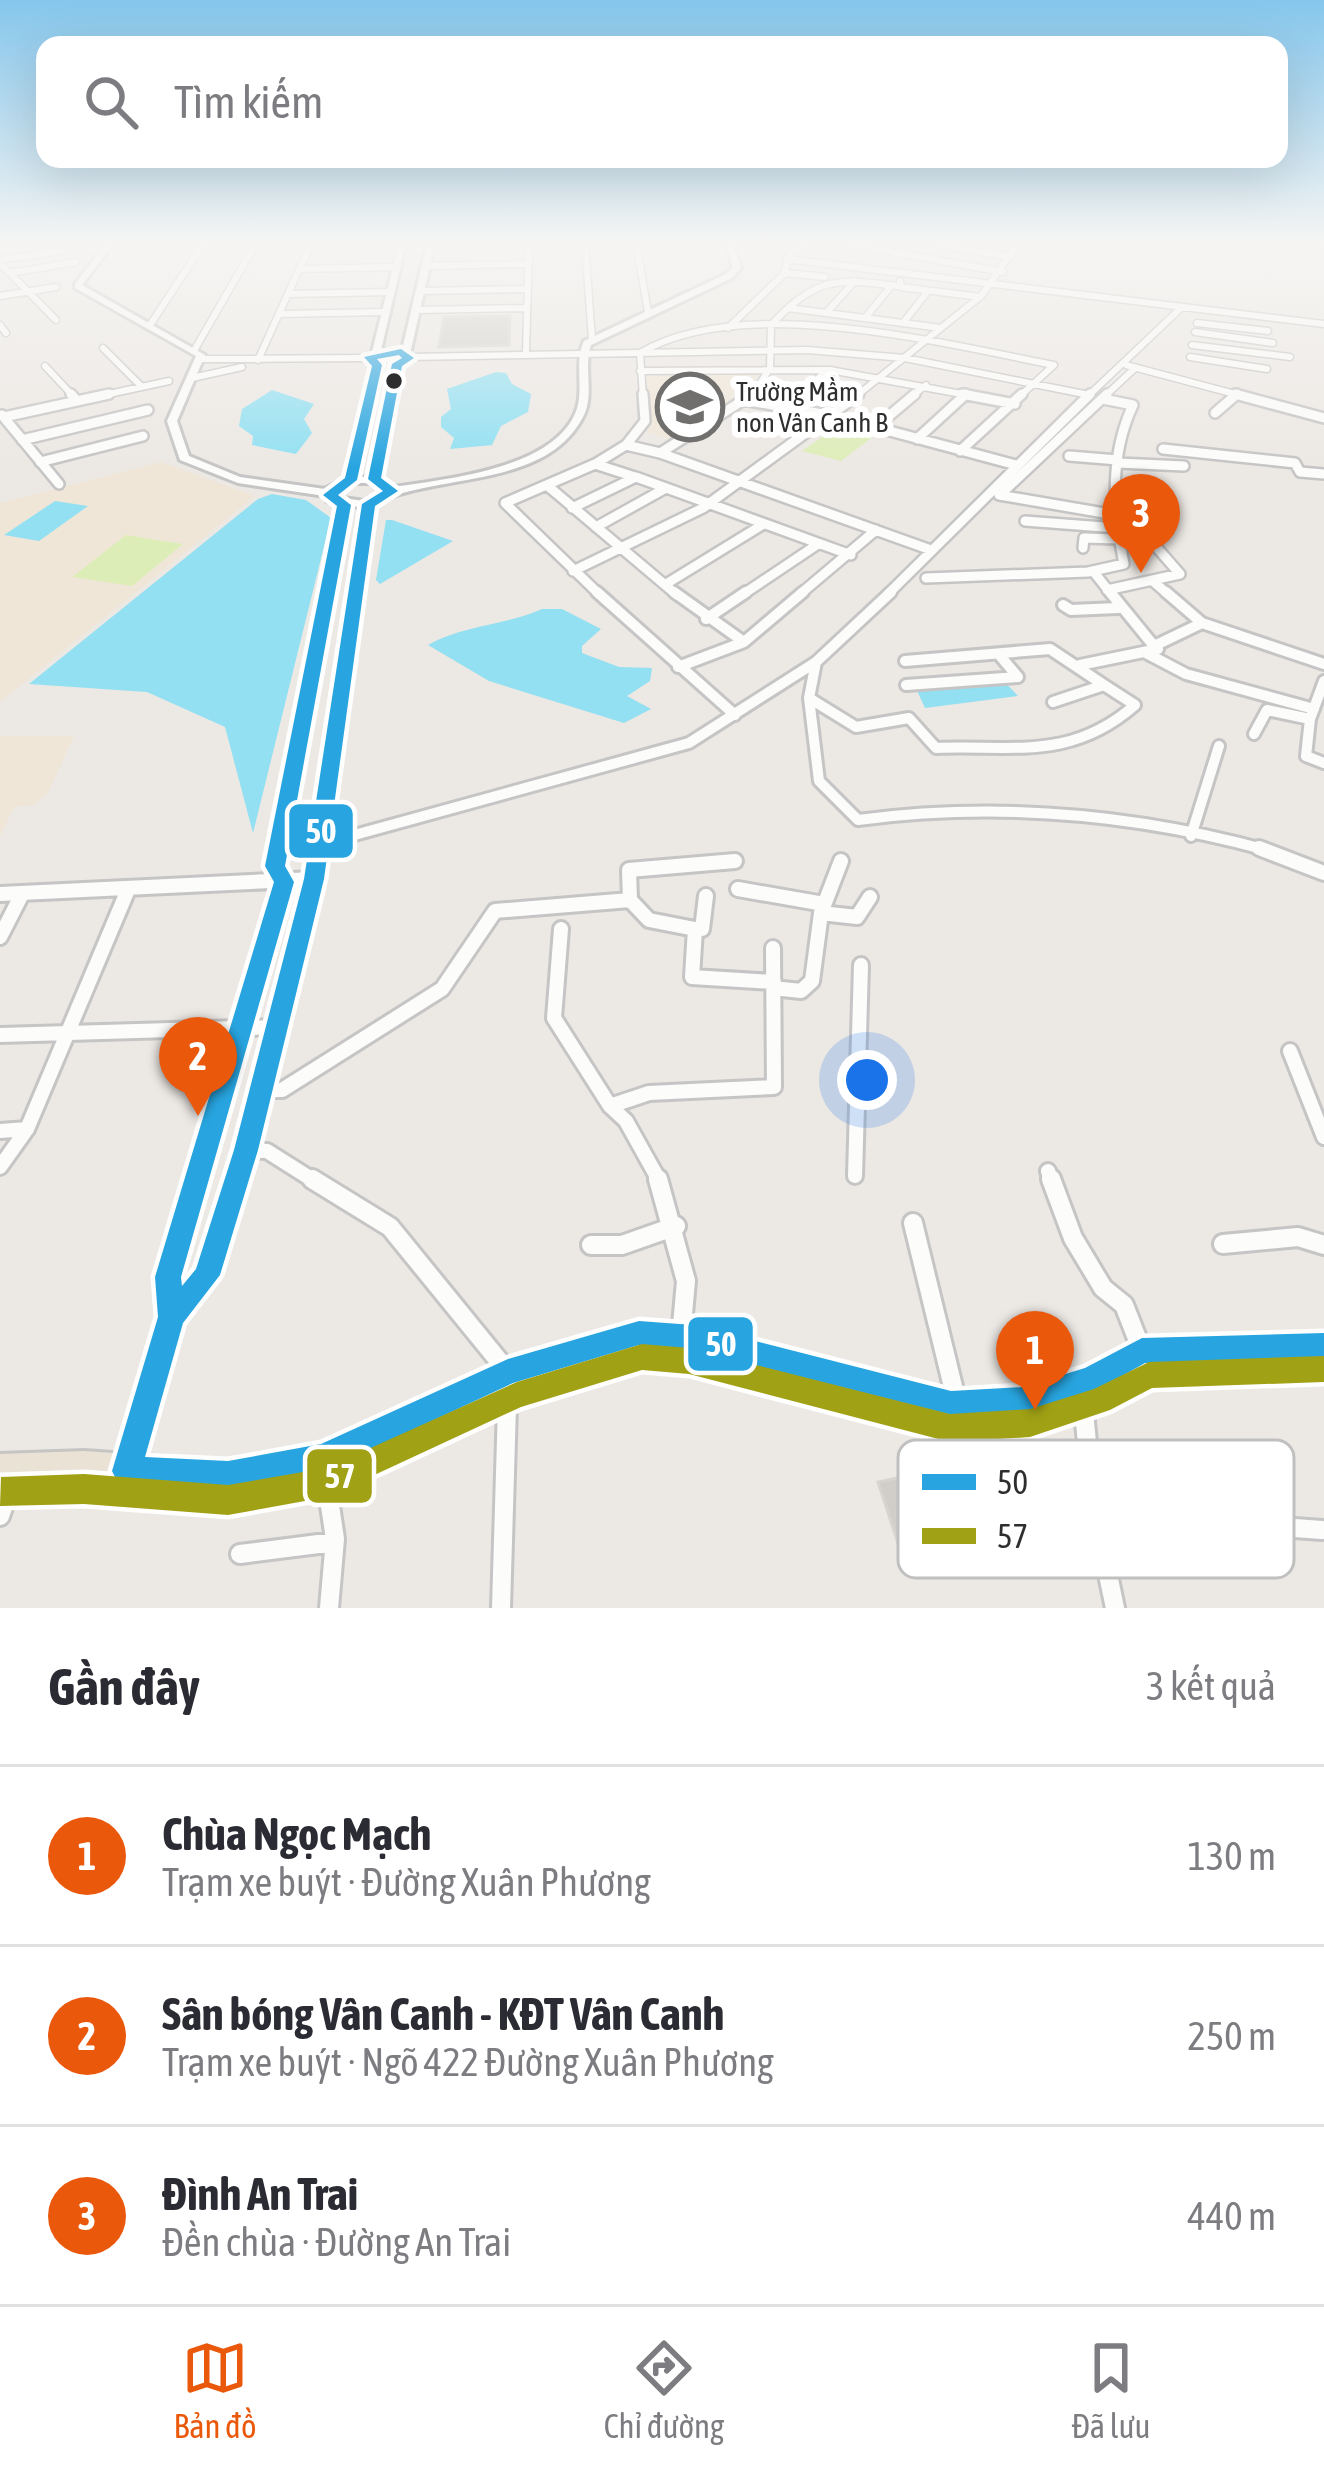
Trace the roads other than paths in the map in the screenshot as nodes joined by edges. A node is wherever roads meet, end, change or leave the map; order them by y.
1 (137, 318) edge
2 (155, 318) edge
3 (217, 318) edge
4 (277, 318) edge
5 (383, 318) edge
6 (415, 318) edge
7 (527, 318) edge
8 (590, 318) edge
9 (636, 318) edge
10 (738, 318) edge
11 (779, 318) edge
12 (865, 318) edge
13 (907, 318) edge
14 (954, 318) edge
15 (1172, 318) edge
16 (1198, 318) edge
17 (1275, 318) edge
18 (903, 323) junction
19 (1324, 324) edge
20 (150, 325) junction
21 (728, 328) junction
22 (770, 328) junction
23 (942, 328) junction
24 (1196, 328) junction
25 (1268, 332) dead end
26 (592, 340) junction
27 (928, 340) junction
28 (1273, 343) dead end
29 (1192, 345) junction
30 (103, 348) dead end
31 (770, 348) junction
32 (641, 351) junction
33 (582, 352) junction
34 (526, 353) junction
35 (198, 354) junction
36 (407, 355) junction
37 (1190, 357) junction
38 (1290, 357) dead end
39 (905, 358) junction
40 (374, 359) junction
41 (258, 360) junction
42 (309, 360) junction
43 (397, 364) junction
44 (45, 365) dead end
45 (1131, 366) junction
46 (770, 368) junction
47 (1267, 369) dead end
48 (640, 370) junction
49 (827, 370) junction
50 (883, 376) junction
51 (192, 378) junction
52 (169, 381) dead end
53 (1184, 381) junction
54 (926, 385) junction
55 (1038, 385) junction
56 (142, 387) junction
57 (966, 394) junction
58 (1237, 394) junction
59 (1089, 395) junction
60 (1103, 399) junction
61 (77, 401) junction
62 (749, 401) junction
63 (1015, 404) junction
64 (788, 406) junction
65 (148, 410) dead end
66 (1216, 413) dead end
67 (2, 415) edge
68 (834, 416) junction
69 (1323, 416) edge
70 (877, 427) junction
71 (143, 436) dead end
72 (916, 439) junction
73 (22, 440) junction
74 (626, 445) junction
75 (1163, 449) dead end
76 (960, 451) junction
77 (660, 454) junction
78 (1069, 456) dead end
79 (40, 462) junction
80 (1118, 462) junction
81 (595, 464) junction
82 (1016, 465) junction
83 (1184, 466) dead end
84 (1324, 474) edge
85 (636, 478) junction
86 (374, 479) junction
87 (351, 480) junction
88 (58, 484) dead end
89 (736, 484) junction
90 (548, 487) junction
91 (666, 488) junction
92 (392, 491) junction
93 (330, 493) junction
94 (369, 504) junction
95 (708, 504) junction
96 (344, 505) junction
97 (572, 508) junction
98 (1116, 514) junction
99 (1025, 521) dead end
100 (762, 525) junction
101 (596, 527) junction
102 (876, 530) junction
103 (1118, 534) junction
104 (818, 544) junction
105 (1083, 548) dead end
106 (931, 550) junction
107 (628, 552) junction
108 (851, 555) junction
109 (573, 571) junction
110 (1093, 572) junction
111 (926, 578) dead end
112 (1156, 583) junction
113 (666, 584) junction
114 (1107, 590) junction
115 (1063, 605) dead end
116 (1118, 608) junction
117 (706, 619) junction
118 (1202, 623) junction
119 (744, 642) junction
120 (1150, 650) junction
121 (1001, 657) junction
122 (905, 661) dead end
123 (816, 662) junction
124 (1324, 664) edge
125 (1080, 665) junction
126 (678, 667) junction
127 (1324, 681) edge
128 (906, 685) dead end
129 (1104, 685) junction
130 (808, 698) junction
131 (1053, 702) dead end
132 (1316, 709) edge
133 (735, 715) junction
134 (1254, 734) dead end
135 (1220, 746) dead end
136 (1324, 764) edge
137 (1192, 836) junction
138 (318, 845) junction
139 (279, 849) junction
140 (735, 861) dead end
141 (841, 861) dead end
142 (1324, 873) edge
143 (314, 879) junction
144 (284, 882) junction
145 (739, 889) dead end
146 (127, 892) junction
147 (0, 894) edge
148 (22, 894) junction
149 (706, 896) dead end
150 (870, 897) dead end
151 (630, 900) junction
152 (822, 909) junction
153 (561, 929) dead end
154 (694, 929) junction
155 (0, 938) edge
156 (773, 948) dead end
157 (861, 965) dead end
158 (773, 985) junction
159 (277, 1028) junction
160 (242, 1029) junction
161 (68, 1033) junction
162 (0, 1035) edge
163 (1290, 1051) dead end
164 (262, 1090) junction
165 (610, 1106) junction
166 (27, 1129) junction
167 (0, 1131) edge
168 (1324, 1137) edge
169 (256, 1150) junction
170 (0, 1167) edge
171 (1048, 1171) dead end
172 (855, 1176) dead end
173 (913, 1223) dead end
174 (676, 1226) junction
175 (1223, 1244) dead end
176 (591, 1245) dead end
177 (1324, 1245) edge
178 (171, 1317) junction
179 (681, 1336) junction
180 (1324, 1345) edge
181 (1142, 1351) junction
182 (508, 1372) junction
183 (1081, 1382) junction
184 (957, 1404) junction
185 (1087, 1440) edge
186 (323, 1457) junction
187 (8, 1468) edge
188 (127, 1471) junction
189 (0, 1516) edge
190 (334, 1542) junction
191 (240, 1554) dead end
192 (1109, 1578) edge
193 (328, 1608) edge
194 (501, 1608) edge
195 (1115, 1608) edge

1 - 20 street
2 - 20 street
3 - 35 street
4 - 41 street
5 - 40 street
6 - 36 street
7 - 34 street
8 - 26 street
9 - 26 street
10 - 21 street
11 - 22 street
12 - 18 street
13 - 18 street
14 - 23 street
15 - 45 street
16 - 24 street
17 - 19 street
18 - 23 street
20 - 35 street
21 - 22 street
21 - 32 street
22 - 27 street
22 - 31 street
23 - 27 street
24 - 25 street
24 - 28 street
24 - 29 street
26 - 33 street
27 - 39 street
27 - 55 street
29 - 37 street
29 - 38 street
30 - 56 street
31 - 32 street
31 - 39 street
31 - 46 street
32 - 33 street
32 - 48 street
33 - 34 street
33 - 92 street
34 - 36 street
35 - 41 street
35 - 51 street
36 - 40 street
36 - 43 street
37 - 47 street
37 - 53 street
39 - 50 street
39 - 55 street
40 - 42 street
40 - 43 street
40 - 87 street
41 - 42 street
42 - 51 street
43 - 86 street
44 - 61 street
45 - 53 street
45 - 59 street
45 - 60 street
46 - 48 street
46 - 49 street
46 - 62 street
48 - 74 street
49 - 50 street
49 - 64 street
50 - 54 street
50 - 68 street
51 - 93 street
52 - 56 street
53 - 58 street
54 - 57 street
54 - 70 street
55 - 59 street
55 - 63 street
56 - 61 street
57 - 63 street
57 - 72 street
58 - 66 street
58 - 69 street
59 - 82 street
60 - 80 street
60 - 98 street
61 - 67 street
62 - 64 street
62 - 77 street
63 - 76 street
64 - 68 street
65 - 73 street
67 - 73 street
68 - 70 street
68 - 89 street
70 - 72 street
71 - 79 street
72 - 76 street
73 - 79 street
74 - 77 street
74 - 81 street
75 - 84 street
76 - 82 street
77 - 89 street
78 - 80 street
79 - 88 street
80 - 83 street
80 - 98 street
81 - 85 street
81 - 90 street
82 - 106 street
85 - 91 street
85 - 97 street
86 - 87 street
86 - 92 street
87 - 93 street
89 - 95 street
89 - 102 street
90 - 97 street
90 - 109 street
91 - 95 street
91 - 101 street
92 - 94 street
93 - 96 street
94 - 96 street
94 - 138 street
95 - 100 street
95 - 107 street
96 - 139 street
97 - 101 street
98 - 103 street
99 - 103 street
100 - 104 street
100 - 113 street
101 - 107 street
102 - 106 street
102 - 108 street
103 - 105 street
103 - 110 street
103 - 112 street
104 - 108 street
104 - 117 street
106 - 123 street
107 - 109 street
107 - 113 street
108 - 119 street
109 - 126 street
110 - 111 street
110 - 114 street
112 - 114 street
112 - 118 street
113 - 117 street
114 - 116 street
115 - 116 street
116 - 120 street
117 - 119 street
118 - 120 street
118 - 124 street
119 - 126 street
120 - 125 street
120 - 132 street
121 - 122 street
121 - 125 street
121 - 128 street
123 - 130 street
123 - 133 street
125 - 129 street
126 - 133 street
127 - 132 street
129 - 130 street
129 - 131 street
130 - 137 street
132 - 134 street
132 - 136 street
133 - 138 street
135 - 137 street
137 - 142 street
138 - 139 street
138 - 143 street
139 - 144 street
140 - 151 street
141 - 152 street
143 - 144 street
143 - 159 street
144 - 146 street
144 - 160 street
145 - 152 street
146 - 148 street
146 - 161 street
147 - 148 street
148 - 155 street
149 - 154 street
150 - 152 street
151 - 154 street
151 - 164 street
152 - 158 street
153 - 165 street
154 - 158 street
156 - 158 street
157 - 172 street
158 - 165 street
159 - 160 street
159 - 164 street
160 - 161 street
160 - 178 street
161 - 162 street
161 - 166 street
163 - 168 street
164 - 169 street
165 - 174 street
166 - 167 street
166 - 170 street
169 - 178 street
169 - 182 street
171 - 181 street
173 - 184 street
174 - 176 street
174 - 179 street
175 - 177 street
178 - 188 street
179 - 182 main road
179 - 184 main road
180 - 181 main road
181 - 183 main road
182 - 186 main road
182 - 194 street
183 - 184 main road
183 - 185 street
186 - 188 main road
186 - 190 street
187 - 188 main road
187 - 189 street
190 - 191 street
190 - 193 street
192 - 195 street

